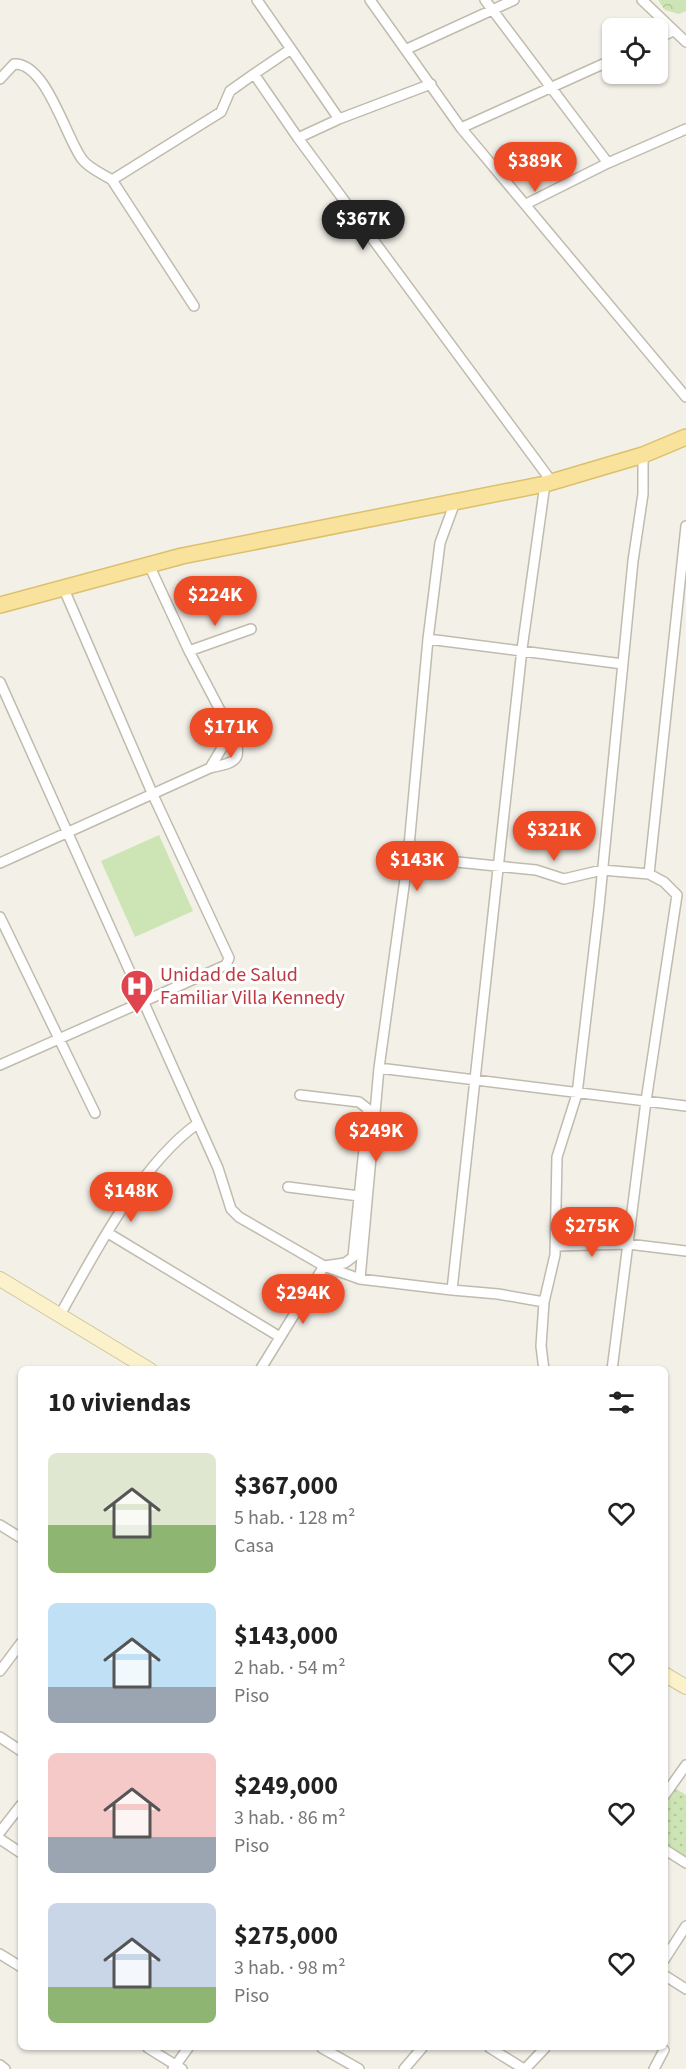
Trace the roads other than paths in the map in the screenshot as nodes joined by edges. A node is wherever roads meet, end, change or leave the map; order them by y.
1 (257, 0) edge
2 (369, 0) edge
3 (485, 0) edge
4 (514, 0) edge
5 (642, 0) edge
6 (491, 9) junction
7 (673, 31) junction
8 (668, 34) edge
9 (686, 42) edge
10 (291, 49) junction
11 (406, 49) junction
12 (602, 64) edge
13 (254, 74) junction
14 (0, 79) edge
15 (431, 84) junction
16 (551, 87) junction
17 (339, 119) junction
18 (461, 128) junction
19 (686, 129) edge
20 (298, 138) junction
21 (608, 163) junction
22 (112, 180) junction
23 (526, 204) junction
24 (194, 306) dead end
25 (686, 397) edge
26 (686, 437) edge
27 (643, 455) junction
28 (548, 483) junction
29 (455, 502) junction
30 (686, 526) edge
31 (149, 565) junction
32 (63, 587) junction
33 (0, 605) edge
34 (251, 629) dead end
35 (428, 639) junction
36 (522, 649) junction
37 (189, 651) junction
38 (623, 664) junction
39 (0, 682) edge
40 (233, 735) junction
41 (210, 768) junction
42 (153, 795) junction
43 (66, 833) junction
44 (408, 857) junction
45 (0, 862) edge
46 (497, 866) junction
47 (602, 870) junction
48 (649, 874) junction
49 (0, 917) edge
50 (141, 1001) junction
51 (59, 1041) junction
52 (0, 1065) edge
53 (379, 1068) junction
54 (475, 1082) junction
55 (577, 1094) junction
56 (300, 1095) dead end
57 (646, 1101) junction
58 (686, 1106) edge
59 (95, 1113) dead end
60 (197, 1124) junction
61 (288, 1187) dead end
62 (358, 1196) junction
63 (108, 1233) junction
64 (628, 1244) junction
65 (556, 1246) junction
66 (686, 1251) edge
67 (324, 1266) junction
68 (0, 1279) edge
69 (360, 1279) junction
70 (452, 1290) junction
71 (544, 1302) junction
72 (60, 1315) junction
73 (280, 1337) junction
74 (143, 1366) edge
75 (262, 1366) edge
76 (543, 1366) edge
77 (613, 1366) edge
78 (0, 1526) edge
79 (18, 1536) edge
80 (18, 1647) edge
81 (0, 1671) edge
82 (668, 1676) edge
83 (686, 1687) edge
84 (0, 1737) edge
85 (18, 1749) edge
86 (686, 1766) edge
87 (668, 1791) edge
88 (18, 1809) edge
89 (0, 1832) edge
90 (0, 1839) edge
91 (18, 1851) edge
92 (668, 1852) edge
93 (686, 1863) edge
94 (686, 1926) edge
95 (0, 1954) edge
96 (668, 1954) edge
97 (18, 1965) edge
98 (668, 1978) edge
99 (686, 1989) edge
100 (151, 2050) edge
101 (187, 2050) edge
102 (326, 2050) edge
103 (420, 2050) edge
104 (493, 2050) edge
105 (543, 2050) edge
106 (664, 2050) dead end
107 (0, 2066) edge
108 (177, 2068) edge
109 (5, 2069) edge
110 (359, 2069) edge
111 (404, 2069) edge
112 (524, 2069) edge
113 (654, 2069) edge

1 - 10 street
2 - 11 street
3 - 6 street
4 - 6 street
5 - 7 street
6 - 11 street
6 - 16 street
7 - 8 street
7 - 9 street
10 - 13 street
10 - 17 street
11 - 15 street
12 - 16 street
13 - 20 street
13 - 22 street
14 - 22 street
15 - 17 street
15 - 18 street
16 - 18 street
16 - 21 street
17 - 20 street
18 - 23 street
19 - 21 street
20 - 28 street
21 - 23 street
22 - 24 street
23 - 25 street
26 - 27 main road
27 - 28 main road
27 - 38 street
28 - 29 main road
28 - 36 street
29 - 31 main road
29 - 35 street
30 - 48 street
31 - 32 main road
31 - 37 street
32 - 33 main road
32 - 42 street
34 - 37 street
35 - 36 street
35 - 44 street
36 - 38 street
36 - 46 street
37 - 40 street
38 - 47 street
39 - 43 street
40 - 41 street
40 - 41 street
41 - 42 street
42 - 43 street
42 - 50 street
43 - 45 street
43 - 50 street
44 - 46 street
44 - 53 street
46 - 47 street
46 - 54 street
47 - 48 street
47 - 55 street
48 - 57 street
49 - 51 street
50 - 51 street
50 - 60 street
51 - 52 street
51 - 59 street
53 - 54 street
53 - 69 street
54 - 55 street
54 - 70 street
55 - 57 street
55 - 65 street
56 - 62 street
57 - 58 street
57 - 64 street
60 - 63 street
60 - 67 street
61 - 62 street
62 - 67 street
63 - 72 street
63 - 73 street
64 - 65 street
64 - 66 street
64 - 77 street
65 - 71 street
67 - 69 street
67 - 73 street
68 - 72 main road
69 - 70 street
70 - 71 street
71 - 76 street
72 - 74 main road
73 - 75 street
78 - 79 street
80 - 81 street
82 - 83 main road
84 - 85 street
86 - 87 street
88 - 89 street
90 - 91 street
92 - 93 street
94 - 96 street
95 - 97 street
98 - 99 street
100 - 108 street
101 - 108 street
102 - 110 street
103 - 111 street
104 - 112 street
105 - 112 street
106 - 113 street
107 - 109 street

